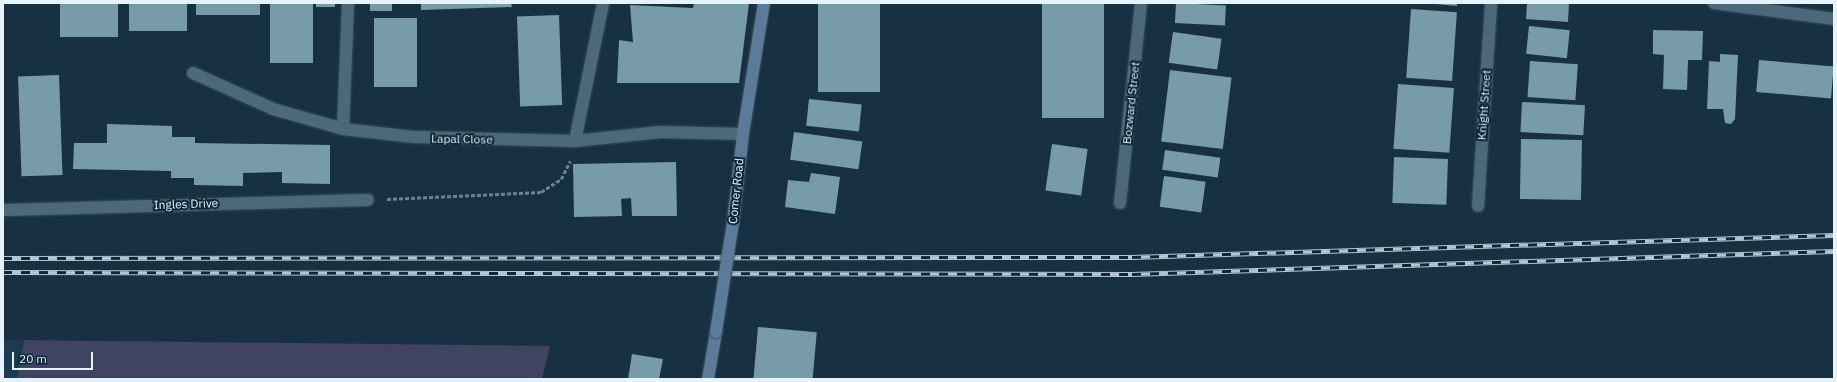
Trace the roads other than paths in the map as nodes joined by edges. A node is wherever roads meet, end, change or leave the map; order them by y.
1 (348, 3) edge
2 (603, 3) edge
3 (764, 3) edge
4 (1141, 3) edge
5 (1491, 3) edge
6 (1714, 3) edge
7 (1834, 19) edge
8 (193, 73) dead end
9 (343, 129) junction
10 (742, 134) junction
11 (575, 141) junction
12 (368, 200) road end
13 (1120, 203) dead end
14 (1478, 206) dead end
15 (3, 210) edge
16 (708, 379) edge

1 - 9 street
2 - 11 street
3 - 10 street, Comer Road
4 - 13 street, Bozward Street
5 - 14 street, Knight Street
6 - 7 street
8 - 9 street, Lapal Close
9 - 11 street, Lapal Close
10 - 11 street, Lapal Close
10 - 16 street, Comer Road, bridge
12 - 15 street, Ingles Drive

